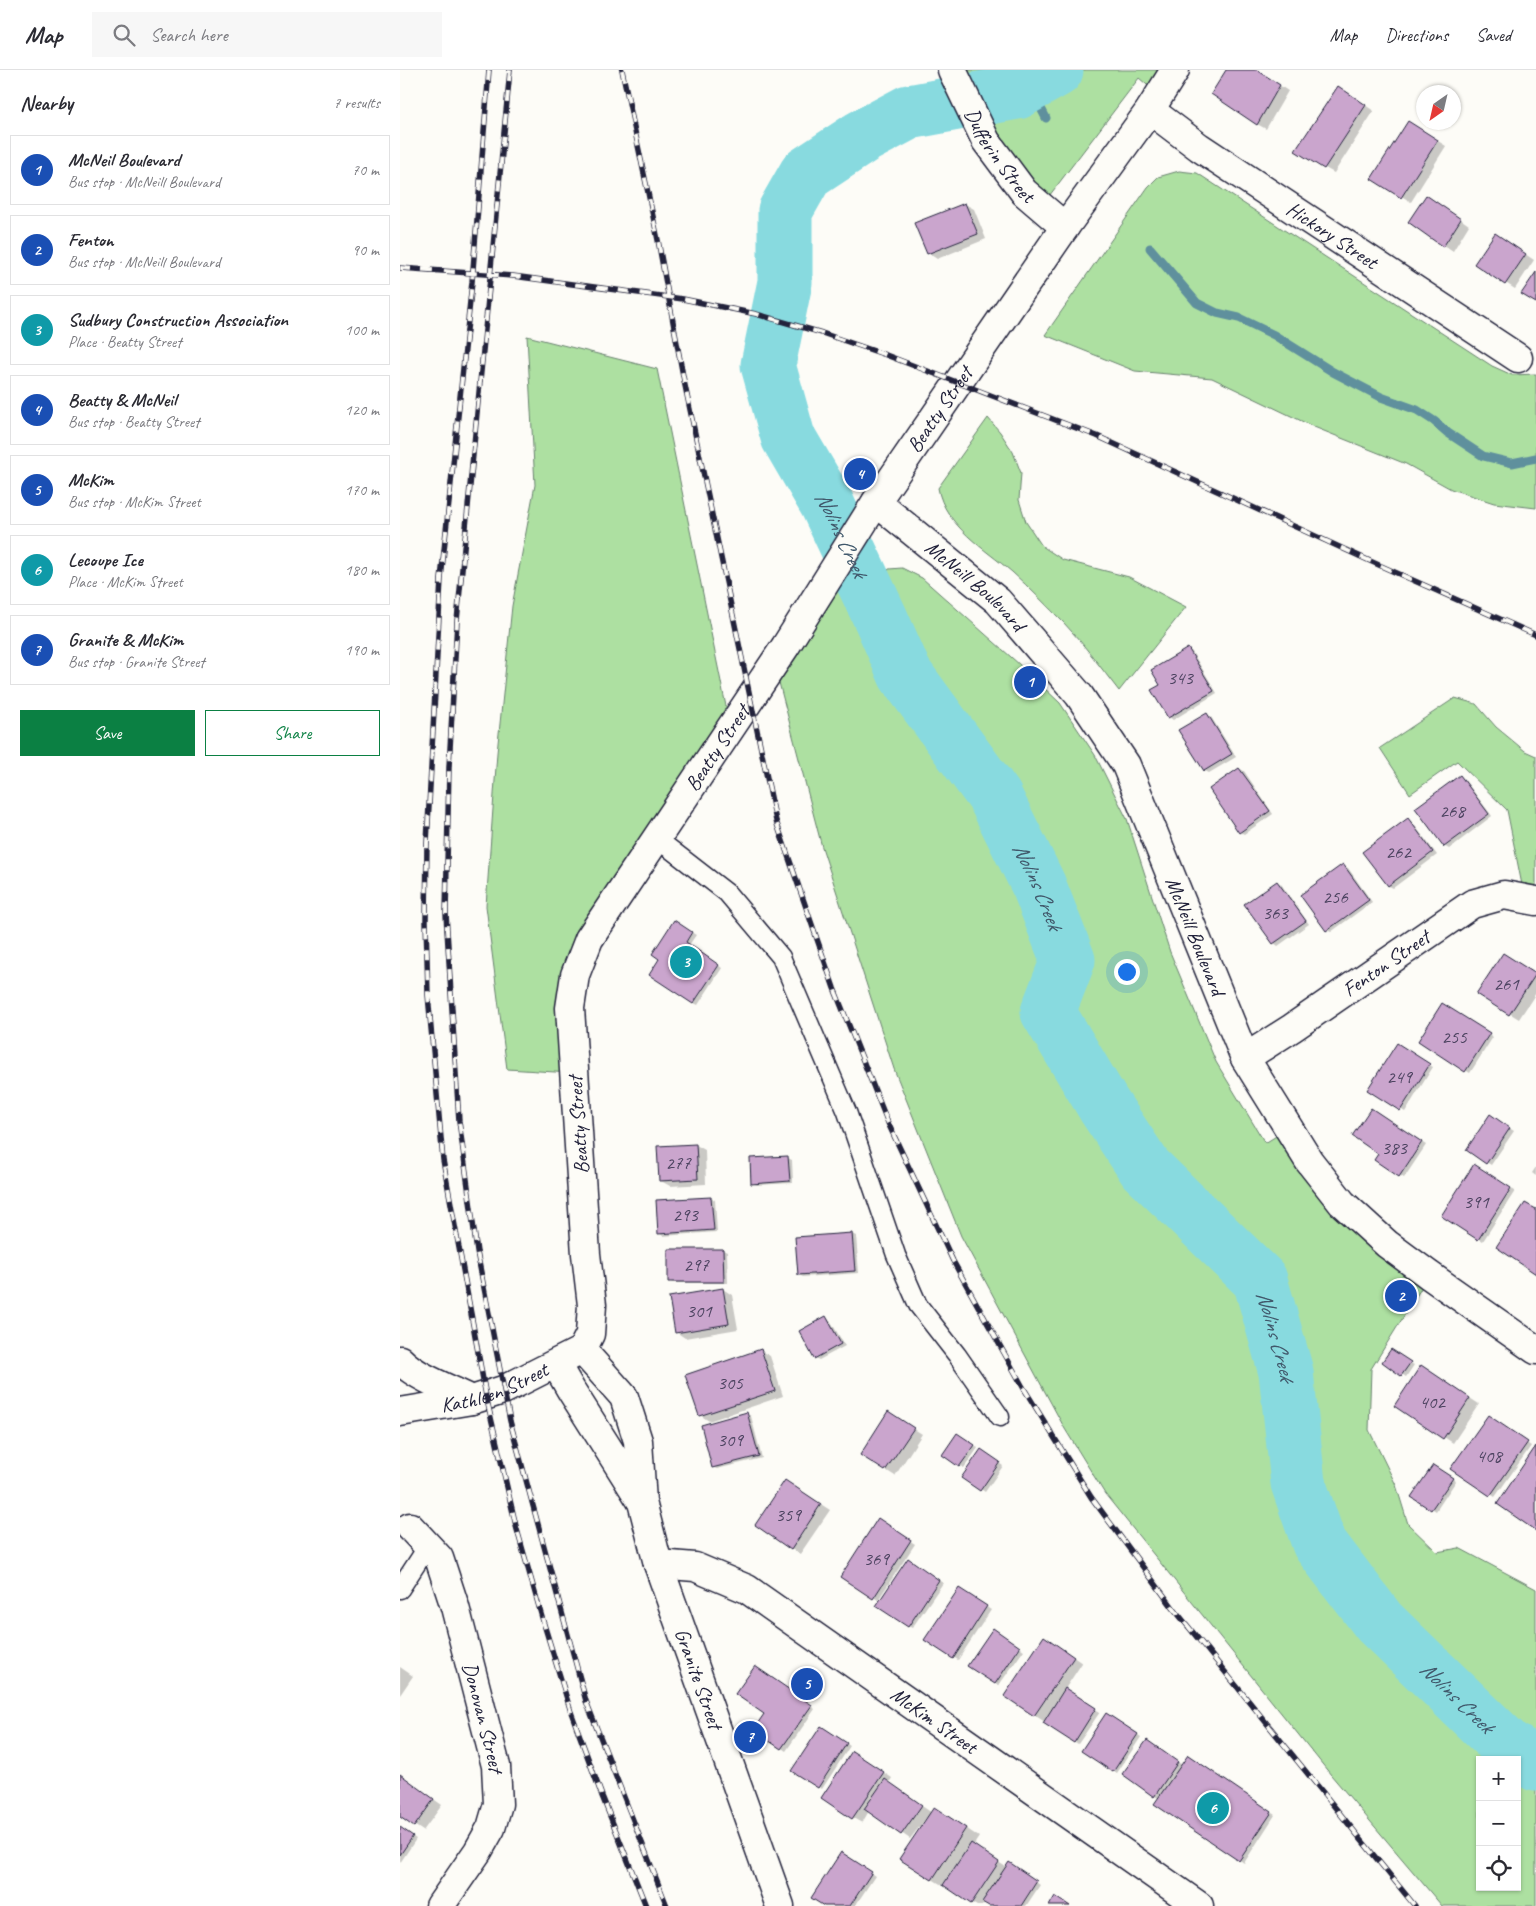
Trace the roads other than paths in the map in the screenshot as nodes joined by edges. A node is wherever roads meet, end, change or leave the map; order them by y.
1 (952, 70) edge
2 (1175, 70) edge
3 (1150, 110) junction
4 (1064, 227) junction
5 (1518, 358) dead end
6 (876, 502) junction
7 (656, 838) junction
8 (1536, 901) edge
9 (1245, 1058) junction
10 (582, 1350) junction
11 (1536, 1350) edge
12 (400, 1360) edge
13 (556, 1364) junction
14 (472, 1400) junction
15 (400, 1412) edge
16 (1000, 1417) dead end
17 (642, 1502) junction
18 (419, 1537) joint
19 (658, 1564) junction
20 (400, 1588) edge
21 (440, 1906) edge
22 (780, 1906) edge
23 (1199, 1906) edge

1 - 4 street, Dufferin Street
2 - 3 street, Beatty Street
3 - 4 street, Beatty Street
3 - 5 street, Hickory Street
4 - 6 street, Beatty Street
6 - 7 street, Beatty Street
6 - 9 street, McNeill Boulevard
7 - 10 street, Beatty Street
7 - 16 lane
8 - 9 street, Fenton Street
9 - 11 street, McNeill Boulevard
10 - 13 street, Kathleen Street
10 - 17 street
12 - 14 street
13 - 14 street, Kathleen Street
13 - 17 street
14 - 15 street, Kathleen Street
17 - 19 street
18 - 20 lane
18 - 21 street, Donovan Street
19 - 22 street, Granite Street
19 - 23 street, McKim Street

